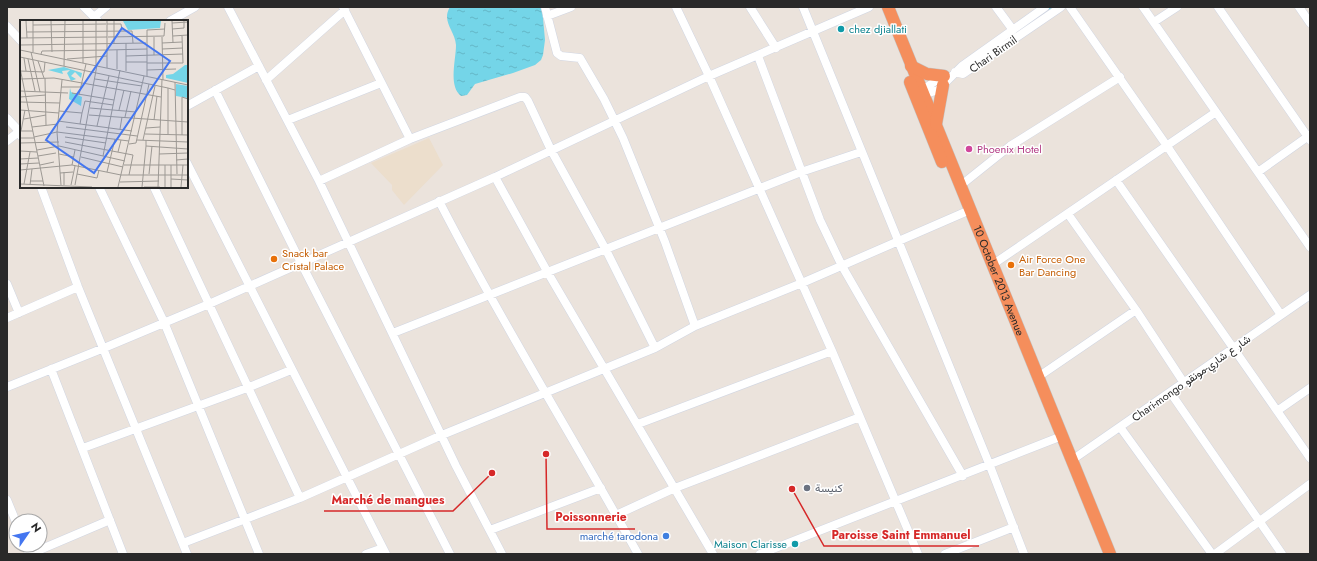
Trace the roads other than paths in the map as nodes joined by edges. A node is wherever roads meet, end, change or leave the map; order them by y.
1 (84, 7) edge
2 (106, 7) edge
3 (195, 7) edge
4 (228, 7) edge
5 (545, 7) edge
6 (571, 7) edge
7 (676, 7) edge
8 (750, 7) edge
9 (803, 7) edge
10 (869, 7) edge
11 (879, 7) edge
12 (888, 7) edge
13 (996, 7) edge
14 (1045, 7) edge
15 (1062, 7) edge
16 (1070, 7) edge
17 (1143, 7) edge
18 (1178, 7) edge
19 (1218, 7) edge
20 (344, 8) edge
21 (1303, 9) edge
22 (547, 16) junction
23 (96, 19) edge
24 (172, 20) edge
25 (1154, 22) junction
26 (1310, 23) edge
27 (7, 26) edge
28 (814, 30) junction
29 (1013, 30) junction
30 (20, 40) edge
31 (776, 48) junction
32 (758, 56) junction
33 (259, 66) junction
34 (911, 66) junction
35 (709, 76) junction
36 (948, 77) junction
37 (1120, 77) junction
38 (266, 80) junction
39 (381, 83) junction
40 (215, 90) junction
41 (919, 95) junction
42 (188, 105) edge
43 (1216, 112) junction
44 (288, 120) junction
45 (615, 120) junction
46 (9, 123) edge
47 (936, 125) junction
48 (20, 132) edge
49 (1309, 137) edge
50 (410, 139) junction
51 (7, 141) edge
52 (1168, 146) junction
53 (551, 150) junction
54 (861, 152) junction
55 (188, 165) edge
56 (801, 172) junction
57 (1258, 172) junction
58 (495, 177) junction
59 (1116, 180) junction
60 (319, 181) junction
61 (960, 186) junction
62 (43, 188) edge
63 (99, 188) edge
64 (154, 188) edge
65 (758, 189) junction
66 (439, 201) junction
67 (966, 211) junction
68 (1068, 214) junction
69 (659, 228) junction
70 (899, 241) junction
71 (348, 242) junction
72 (1310, 247) edge
73 (606, 250) junction
74 (301, 263) junction
75 (992, 265) junction
76 (842, 266) junction
77 (548, 273) junction
78 (7, 284) edge
79 (802, 284) junction
80 (250, 285) junction
81 (78, 287) junction
82 (489, 295) junction
83 (1310, 295) edge
84 (209, 304) junction
85 (1136, 310) junction
86 (19, 313) junction
87 (1282, 316) junction
88 (7, 318) edge
89 (164, 322) junction
90 (695, 326) junction
91 (393, 333) junction
92 (104, 348) junction
93 (655, 348) junction
94 (1234, 348) junction
95 (832, 351) junction
96 (51, 369) junction
97 (605, 369) junction
98 (291, 370) junction
99 (1038, 376) junction
100 (1184, 383) junction
101 (7, 387) edge
102 (247, 388) junction
103 (1310, 388) edge
104 (546, 392) junction
105 (1170, 392) junction
106 (198, 406) junction
107 (1277, 411) junction
108 (860, 417) junction
109 (638, 424) junction
110 (1120, 427) junction
111 (136, 428) junction
112 (442, 435) junction
113 (1059, 438) junction
114 (83, 448) junction
115 (399, 454) junction
116 (1310, 458) edge
117 (1072, 460) junction
118 (990, 466) junction
119 (963, 476) junction
120 (347, 477) junction
121 (1310, 484) edge
122 (601, 488) junction
123 (675, 488) junction
124 (300, 498) junction
125 (7, 500) edge
126 (897, 501) junction
127 (12, 513) edge
128 (616, 515) junction
129 (245, 518) junction
130 (110, 520) junction
131 (1258, 521) junction
132 (1014, 527) junction
133 (490, 530) junction
134 (183, 543) junction
135 (384, 551) edge
136 (30, 554) edge
137 (123, 554) edge
138 (187, 554) edge
139 (259, 554) edge
140 (366, 554) edge
141 (450, 554) edge
142 (502, 554) edge
143 (638, 554) edge
144 (713, 554) edge
145 (760, 554) edge
146 (918, 554) edge
147 (945, 554) edge
148 (1024, 554) edge
149 (1102, 554) edge
150 (1110, 554) edge
151 (1213, 554) edge
152 (1282, 554) edge

1 - 23 street
2 - 23 street
3 - 24 street
4 - 33 street
5 - 22 street
6 - 22 street
7 - 35 street
8 - 31 street
9 - 28 street
10 - 28 street
11 - 41 highway, 10 October 2013 Avenue
12 - 34 highway, 10 October 2013 Avenue
13 - 29 street
14 - 29 street, Chari Birmil
15 - 36 street, Chari Birmil
16 - 37 street
17 - 25 street
18 - 25 street
19 - 49 street
20 - 38 street
20 - 39 street
21 - 26 street
22 - 45 street
25 - 43 street
27 - 30 street
28 - 31 street
28 - 54 street
29 - 36 street, Chari Birmil
31 - 32 street
32 - 35 street
32 - 56 street
33 - 38 street
33 - 40 street
34 - 36 highway
34 - 41 highway, 10 October 2013 Avenue
35 - 45 street
35 - 65 street
36 - 41 street
36 - 47 highway
37 - 52 street
37 - 61 street
38 - 44 street
39 - 44 street
39 - 50 street
40 - 42 street
40 - 74 street
41 - 47 highway, 10 October 2013 Avenue
41 - 67 highway, 10 October 2013 Avenue
43 - 52 street
43 - 57 street
44 - 60 street
45 - 53 street
45 - 69 street
46 - 48 street
47 - 61 highway, 10 October 2013 Avenue
48 - 51 street
49 - 57 street
50 - 53 street
50 - 60 street
52 - 59 street
52 - 87 street
53 - 58 street
53 - 73 street
54 - 56 street
54 - 70 street
55 - 80 street
56 - 65 street
56 - 76 street
57 - 72 street
58 - 66 street
58 - 77 street
59 - 68 street
59 - 94 street
60 - 71 street
61 - 67 highway, 10 October 2013 Avenue
62 - 81 street
63 - 89 street
64 - 84 street
65 - 69 street
65 - 79 street
66 - 71 street
66 - 82 street
67 - 70 street
67 - 75 highway, 10 October 2013 Avenue
67 - 113 highway, 10 October 2013 Avenue
68 - 75 street
68 - 85 street
69 - 73 street
69 - 90 street
70 - 76 street
70 - 118 street
71 - 74 street
71 - 91 street
73 - 77 street
73 - 93 street
74 - 80 street
74 - 115 street
75 - 99 highway, 10 October 2013 Avenue
76 - 79 street
76 - 119 street
77 - 82 street
77 - 97 street
78 - 86 street
79 - 90 street
79 - 95 street
80 - 84 street
80 - 98 street
81 - 86 street
81 - 92 street
82 - 91 street
82 - 104 street
83 - 87 street, Chari-mongo شار ع شاري-مونقو
84 - 89 street
84 - 102 street
85 - 99 street
85 - 100 street
86 - 88 street
87 - 94 street, Chari-mongo شار ع شاري-مونقو
89 - 92 street
89 - 106 street
90 - 93 street
91 - 112 street
92 - 96 street
92 - 111 street
93 - 97 street
94 - 100 street, Chari-mongo شار ع شاري-مونقو
94 - 107 street
95 - 108 street
95 - 109 street
96 - 101 street
96 - 114 street
97 - 104 street
97 - 109 street
98 - 102 street
98 - 120 street
99 - 113 highway, 10 October 2013 Avenue
100 - 105 street, Chari-mongo شار ع شاري-مونقو
102 - 106 street
102 - 124 street
103 - 107 street
104 - 112 street
104 - 122 street
105 - 110 street, Chari-mongo شار ع شاري-مونقو
105 - 131 street
106 - 111 street
106 - 129 street
107 - 116 street
108 - 123 street
108 - 126 street
109 - 123 street
110 - 117 street, Chari-mongo شار ع شاري-مونقو
110 - 151 street
111 - 114 street
111 - 134 street
112 - 115 street
112 - 133 street
113 - 117 highway, 10 October 2013 Avenue
113 - 118 street
113 - 149 highway, 10 October 2013 Avenue
114 - 130 street
115 - 120 street
115 - 141 street
117 - 150 highway, 10 October 2013 Avenue
118 - 119 street
118 - 132 street
119 - 126 street
120 - 124 street
120 - 135 street
121 - 131 street
122 - 128 street
122 - 133 street
123 - 128 street
123 - 144 street
124 - 129 street
125 - 127 street
126 - 145 street
126 - 146 street
128 - 143 street
129 - 134 street
129 - 139 street
130 - 136 street
130 - 137 street
131 - 151 street
131 - 152 street
132 - 147 street
132 - 148 street
133 - 142 street
134 - 138 street
135 - 140 street

